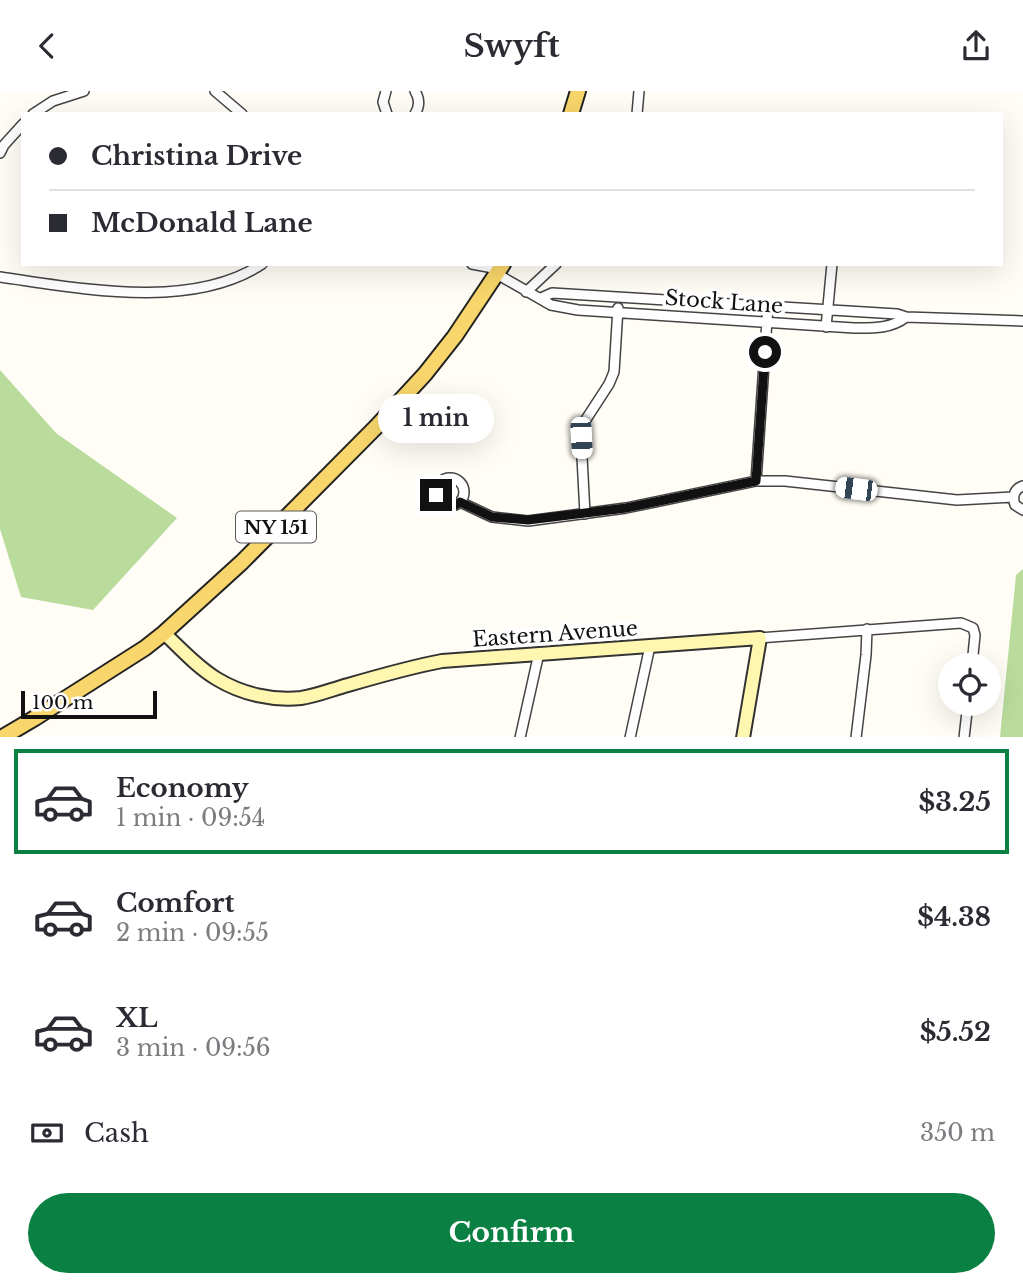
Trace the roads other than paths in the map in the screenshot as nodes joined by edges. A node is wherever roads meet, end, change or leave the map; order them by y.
1 (85, 91) edge
2 (215, 91) edge
3 (386, 91) edge
4 (415, 91) edge
5 (578, 91) edge
6 (639, 91) edge
7 (36, 112) edge
8 (240, 112) edge
9 (382, 112) edge
10 (416, 112) edge
11 (572, 112) edge
12 (637, 112) edge
13 (21, 126) edge
14 (1, 147) edge
15 (257, 266) edge
16 (554, 266) edge
17 (832, 266) edge
18 (494, 267) edge
19 (0, 277) edge
20 (526, 292) junction
21 (618, 297) junction
22 (541, 298) junction
23 (768, 306) junction
24 (827, 310) junction
25 (618, 312) junction
26 (905, 317) junction
27 (1023, 321) edge
28 (767, 323) junction
29 (826, 327) junction
30 (756, 481) junction
31 (1023, 486) edge
32 (1013, 497) junction
33 (460, 502) dead end
34 (1023, 510) edge
35 (585, 514) junction
36 (867, 629) junction
37 (164, 633) junction
38 (761, 638) junction
39 (650, 646) junction
40 (539, 653) junction
41 (973, 653) edge
42 (966, 716) edge
43 (1, 737) edge
44 (520, 737) edge
45 (630, 737) edge
46 (743, 737) edge
47 (856, 737) edge
48 (964, 737) edge

1 - 7 street
2 - 8 street
3 - 9 street
4 - 10 street
5 - 11 main road
6 - 12 street
13 - 14 street
15 - 19 street
16 - 20 street
17 - 24 street
18 - 20 street, Stock Lane
18 - 37 main road, NY 151
20 - 22 street, Stock Lane
21 - 22 street, Stock Lane
21 - 23 street, Stock Lane
21 - 25 street
22 - 25 street, Stock Lane
23 - 24 street, Stock Lane
23 - 28 street
24 - 26 street, Stock Lane
24 - 29 street
25 - 28 street, Stock Lane
25 - 35 street
26 - 27 street, Stock Lane
26 - 29 street, Stock Lane
28 - 29 street, Stock Lane
28 - 30 street
30 - 32 street
30 - 35 street
31 - 32 street
32 - 34 street
33 - 35 street
36 - 38 street, Eastern Avenue
36 - 41 street, Eastern Avenue
36 - 47 street
37 - 40 street, Eastern Avenue
37 - 43 main road, NY 151
38 - 39 street, Eastern Avenue
38 - 46 street
39 - 40 street, Eastern Avenue
39 - 45 street
40 - 44 street
42 - 48 street

